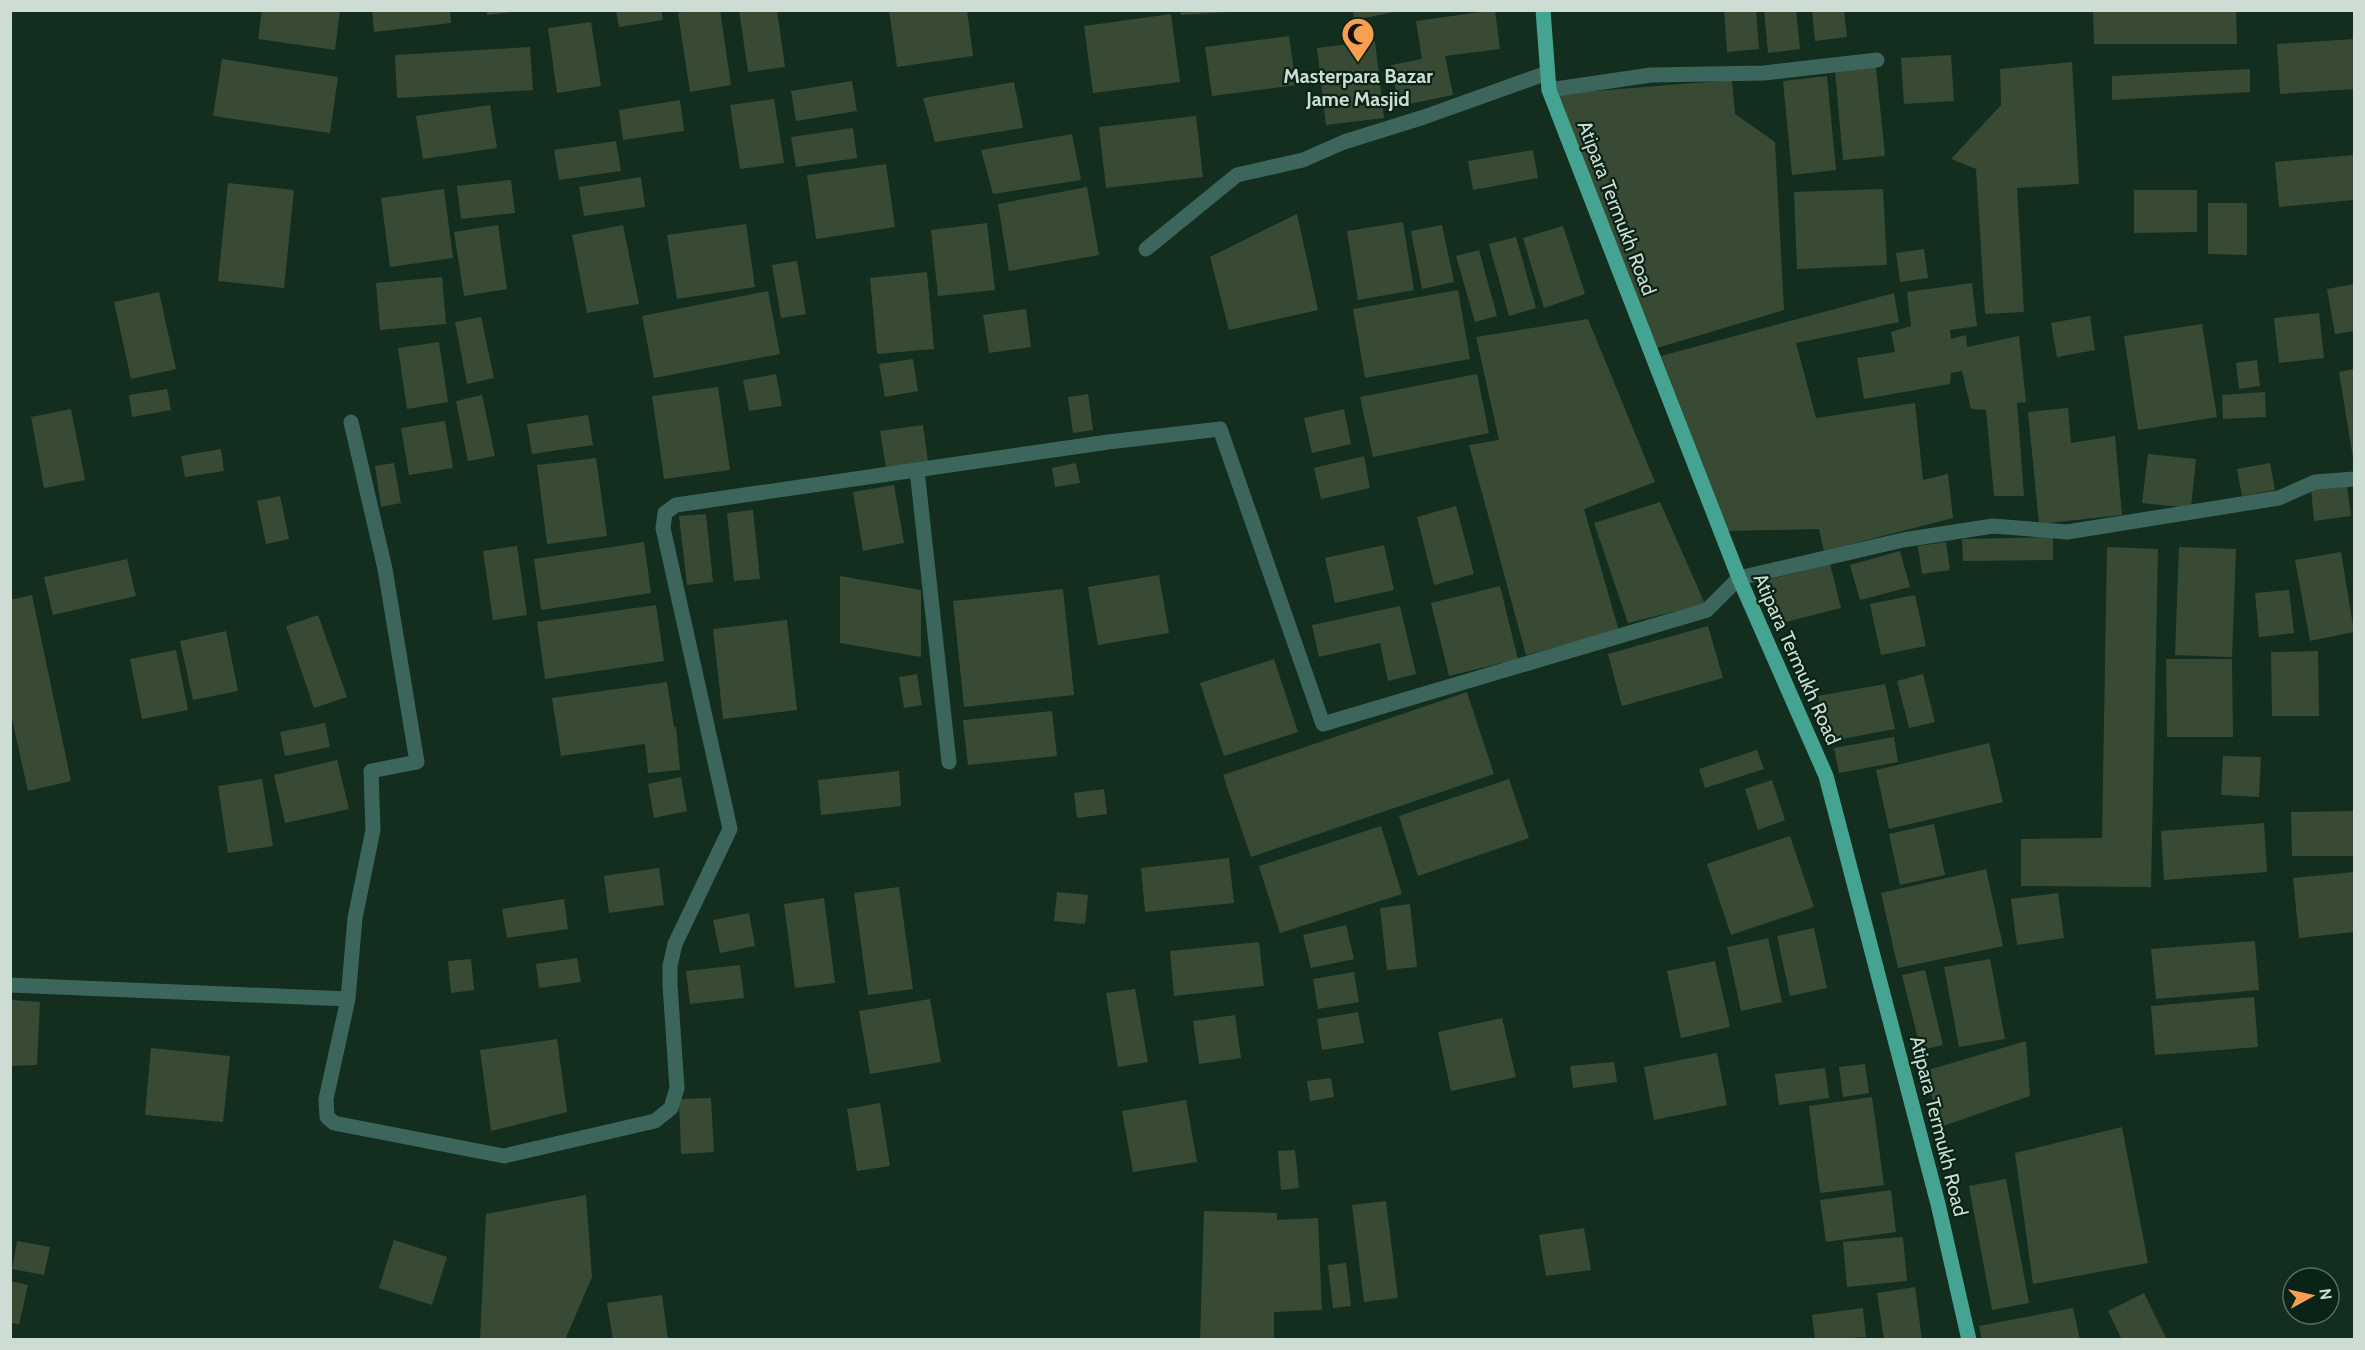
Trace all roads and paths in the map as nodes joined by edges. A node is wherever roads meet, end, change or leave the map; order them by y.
1 (1543, 10) edge
2 (1877, 60) dead end
3 (1547, 73) junction
4 (1549, 90) junction
5 (1146, 249) dead end
6 (351, 422) dead end
7 (917, 470) junction
8 (2355, 479) edge
9 (1738, 578) junction
10 (949, 762) dead end
11 (10, 985) edge
12 (348, 999) junction
13 (1969, 1340) edge

1 - 3 main road, Atipara Termukh Road
2 - 4 street
3 - 4 main road, Atipara Termukh Road
3 - 5 street
4 - 9 main road, Atipara Termukh Road
6 - 12 street
7 - 9 street
7 - 10 street
7 - 12 street
8 - 9 street
9 - 13 main road, Atipara Termukh Road
11 - 12 street

